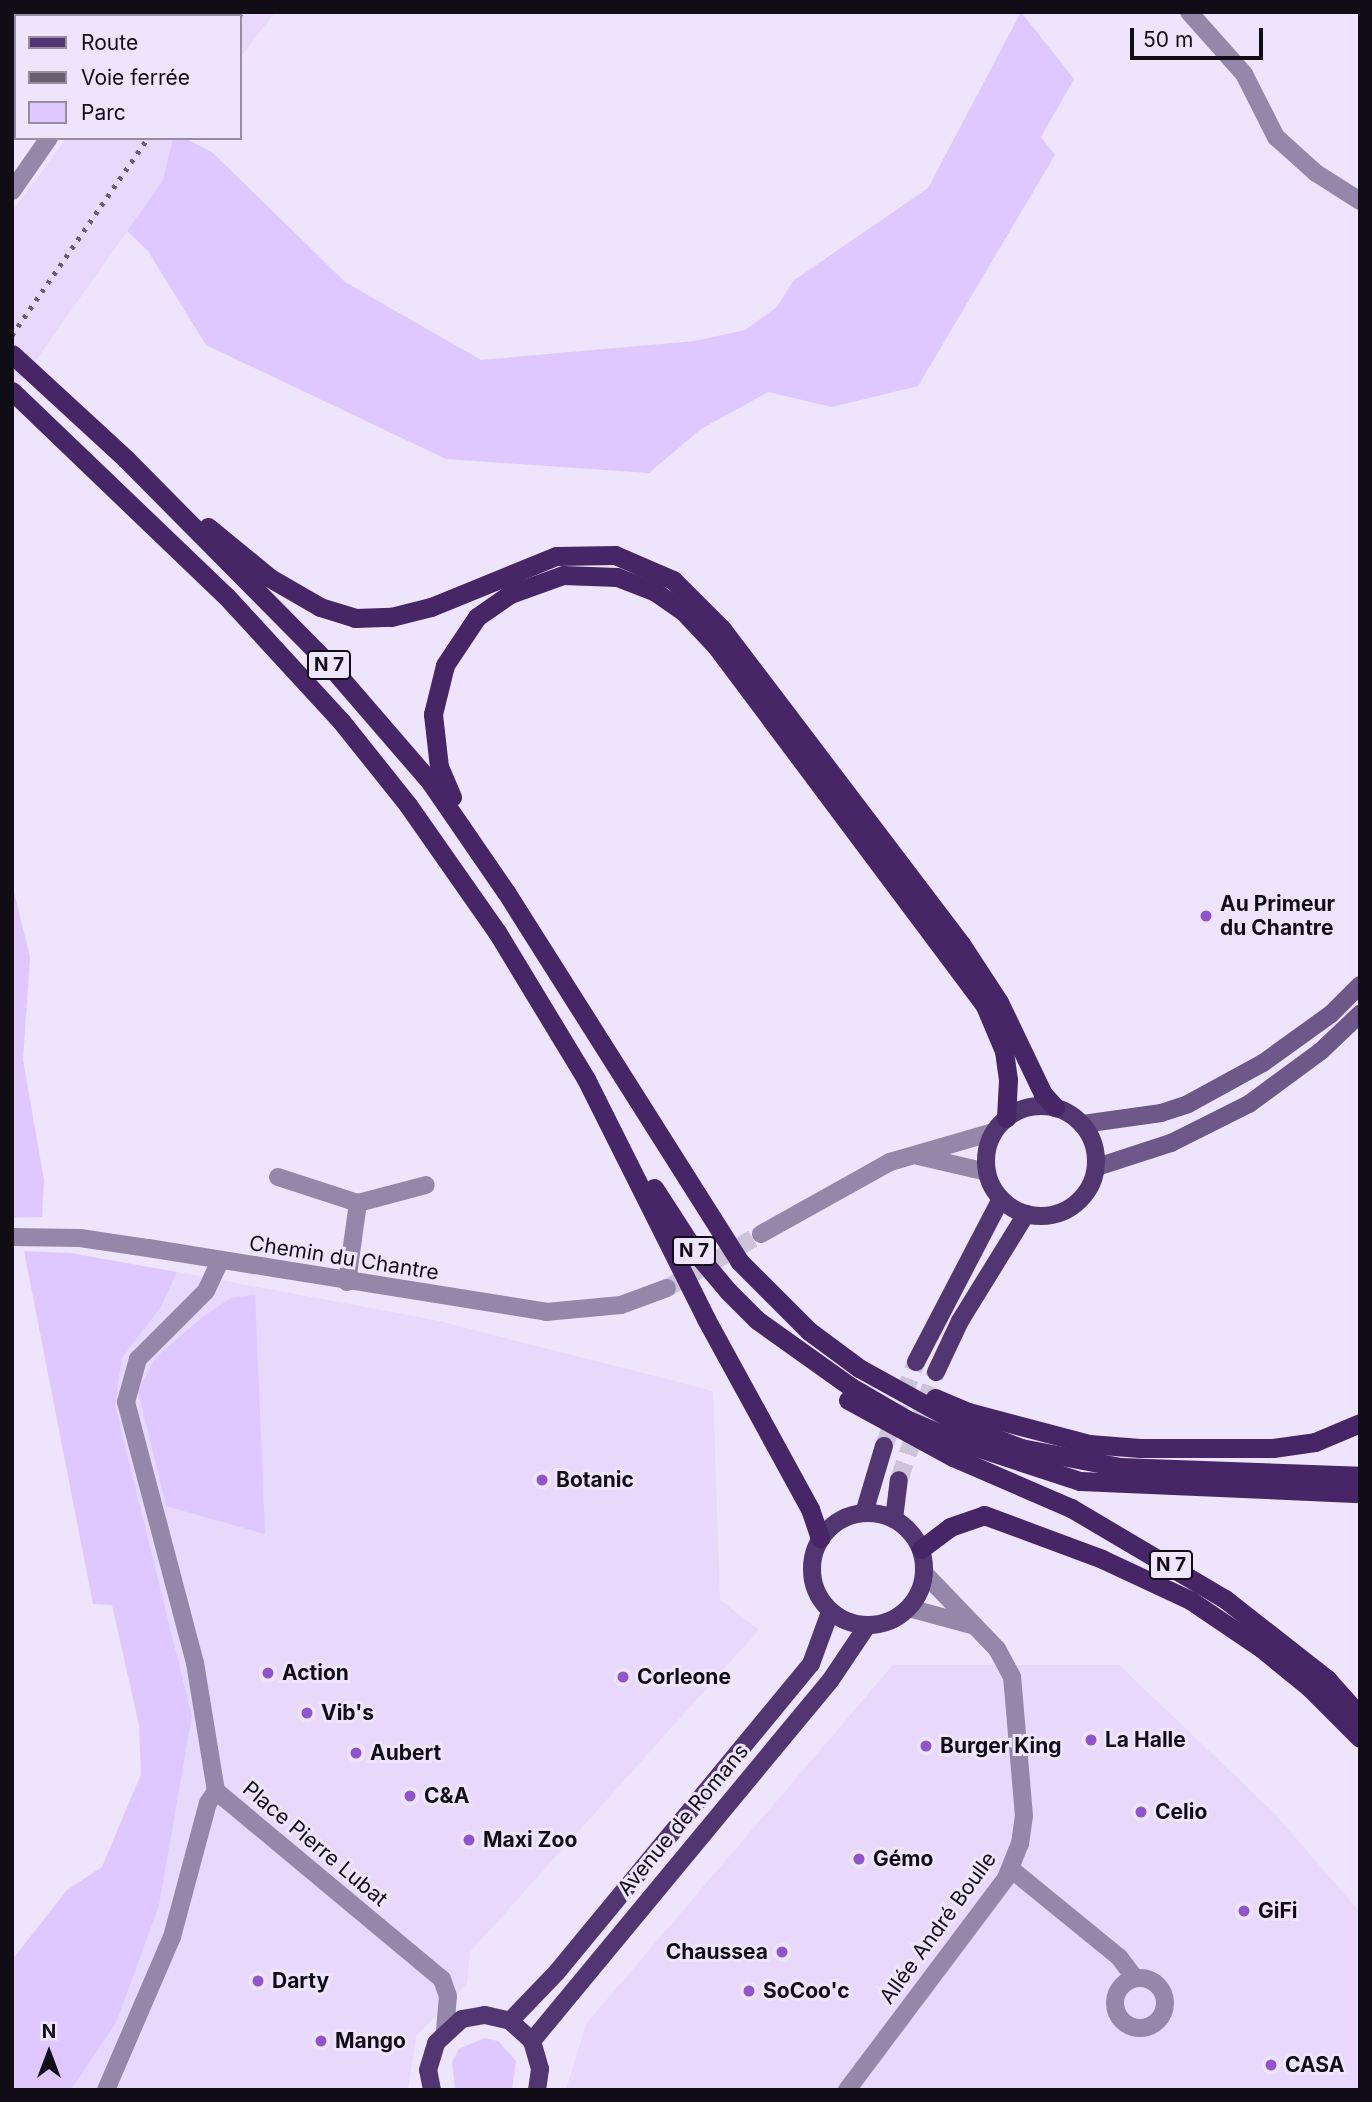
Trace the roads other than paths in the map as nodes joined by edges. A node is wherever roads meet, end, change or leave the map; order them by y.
1 (1189, 12) edge
2 (48, 140) edge
3 (12, 191) edge
4 (1360, 201) edge
5 (12, 354) edge
6 (12, 391) edge
7 (126, 459) junction
8 (506, 892) junction
9 (1360, 985) edge
10 (1360, 1014) edge
11 (1055, 1107) junction
12 (607, 1117) junction
13 (1083, 1124) junction
14 (999, 1125) junction
15 (915, 1155) junction
16 (1097, 1167) junction
17 (987, 1172) junction
18 (278, 1177) dead end
19 (426, 1185) dead end
20 (1001, 1199) junction
21 (358, 1203) junction
22 (1026, 1214) junction
23 (761, 1234) tunnel mouth
24 (12, 1237) edge
25 (220, 1261) junction
26 (347, 1282) junction
27 (667, 1288) tunnel mouth
28 (916, 1362) tunnel mouth
29 (936, 1372) tunnel mouth
30 (1360, 1423) edge
31 (961, 1434) junction
32 (884, 1446) tunnel mouth
33 (1360, 1476) edge
34 (899, 1480) tunnel mouth
35 (1360, 1493) edge
36 (864, 1513) junction
37 (894, 1519) junction
38 (820, 1538) junction
39 (921, 1549) junction
40 (924, 1573) junction
41 (909, 1608) junction
42 (830, 1612) junction
43 (971, 1625) junction
44 (867, 1626) junction
45 (1360, 1716) edge
46 (1360, 1738) edge
47 (216, 1791) junction
48 (1012, 1870) junction
49 (1135, 1978) dead end
50 (448, 1996) junction
51 (472, 2016) junction
52 (510, 2021) junction
53 (445, 2031) junction
54 (532, 2041) junction
55 (106, 2090) edge
56 (432, 2090) edge
57 (537, 2090) edge
58 (847, 2090) edge

1 - 4 street
2 - 3 street
5 - 7 highway, N 7
6 - 12 highway, N 7
7 - 8 highway, N 7
7 - 11 highway, N 7
8 - 14 highway
8 - 31 highway, N 7, bridge
9 - 13 main road
10 - 16 main road
11 - 13 main road
11 - 14 main road
12 - 31 highway, N 7, bridge
12 - 38 highway
13 - 16 main road
14 - 15 street
14 - 17 main road
15 - 17 street
15 - 23 street
16 - 22 main road
17 - 20 main road
18 - 21 street
19 - 21 street
20 - 22 main road
20 - 28 main road
21 - 26 street
22 - 29 main road
24 - 25 street, Chemin du Chantre
25 - 26 street, Chemin du Chantre
25 - 47 street
26 - 27 street, Chemin du Chantre
30 - 31 highway, N 7
31 - 33 highway, N 7
31 - 35 highway, N 7
31 - 45 highway, N 7
32 - 36 main road
34 - 37 main road
36 - 37 main road
36 - 38 main road
37 - 39 main road
38 - 42 main road
39 - 40 main road
39 - 46 highway, N 7
40 - 41 main road
40 - 43 street, Allée André Boulle
41 - 43 street, Allée André Boulle
41 - 44 main road
42 - 44 main road
42 - 52 main road, Avenue de Romans
43 - 48 street, Allée André Boulle
44 - 54 main road, Avenue de Romans
47 - 50 street, Place Pierre Lubat
47 - 55 street, Place Pierre Lubat
48 - 49 street
48 - 58 street, Allée André Boulle
50 - 51 street, Place Pierre Lubat
50 - 53 street
51 - 52 main road
51 - 53 main road
52 - 54 main road
53 - 56 main road
54 - 57 main road

